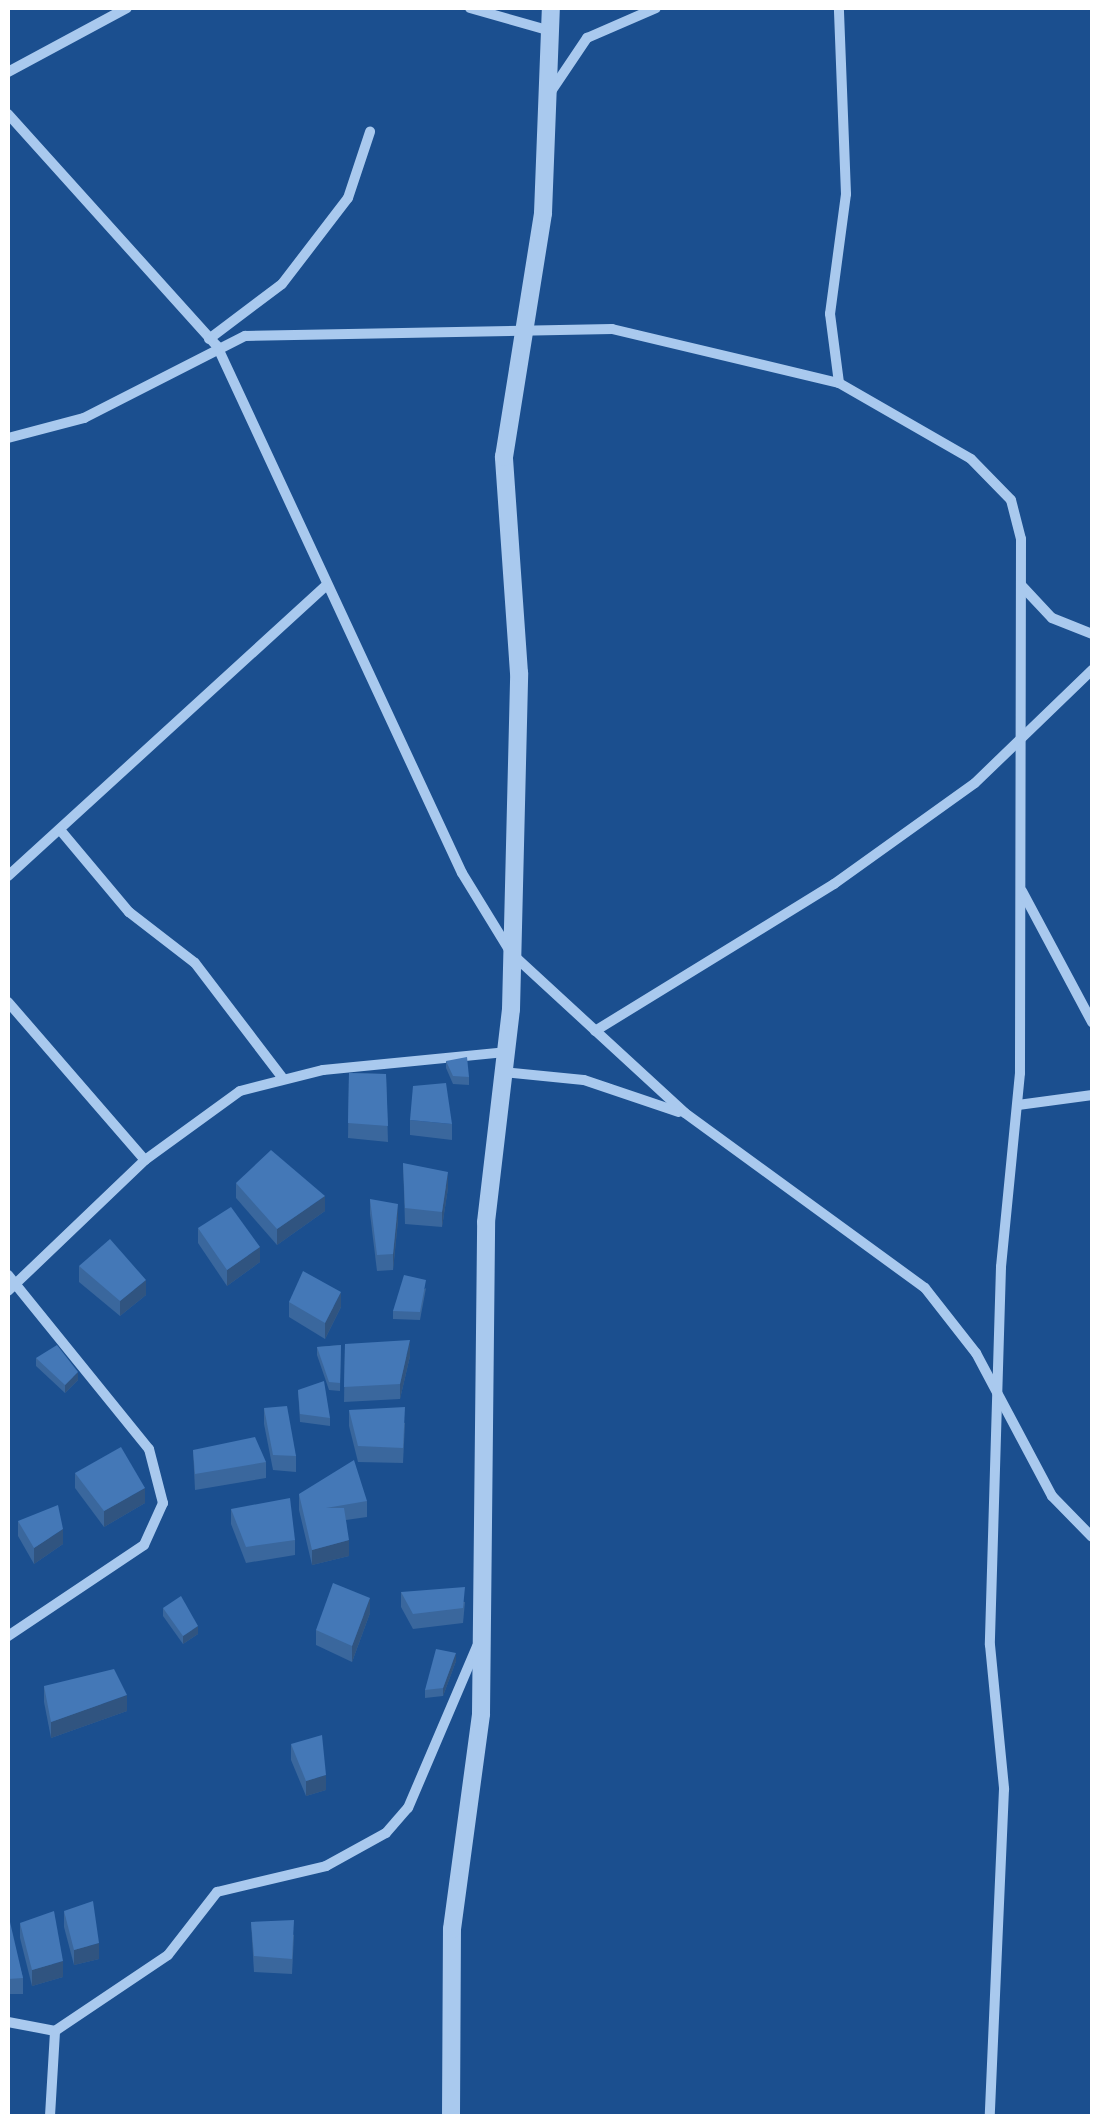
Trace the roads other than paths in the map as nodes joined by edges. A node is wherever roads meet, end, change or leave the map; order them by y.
1 (128, 8) edge
2 (470, 8) edge
3 (551, 8) edge
4 (656, 8) edge
5 (840, 8) edge
6 (551, 31) junction
7 (8, 72) edge
8 (546, 107) junction
9 (8, 114) edge
10 (370, 132) dead end
11 (522, 331) junction
12 (213, 343) junction
13 (839, 383) junction
14 (8, 438) edge
15 (1021, 584) junction
16 (326, 586) junction
17 (1092, 634) edge
18 (1092, 670) edge
19 (1020, 742) junction
20 (61, 831) junction
21 (8, 876) edge
22 (1022, 890) junction
23 (511, 954) junction
24 (8, 1002) edge
25 (1092, 1022) edge
26 (595, 1031) junction
27 (504, 1052) junction
28 (502, 1072) junction
29 (282, 1076) junction
30 (1092, 1095) edge
31 (1018, 1105) junction
32 (684, 1114) junction
33 (145, 1160) junction
34 (8, 1275) edge
35 (12, 1288) edge
36 (1001, 1402) junction
37 (1092, 1536) edge
38 (8, 1636) edge
39 (479, 1641) junction
40 (8, 2022) edge
41 (55, 2031) junction
42 (50, 2116) edge
43 (451, 2116) edge
44 (990, 2116) edge

1 - 7 street
2 - 6 street
3 - 6 street
4 - 8 street
5 - 13 street
6 - 8 street
8 - 11 street
9 - 12 street
10 - 12 street
11 - 12 street
11 - 13 street
11 - 23 street
12 - 14 street
12 - 16 street
13 - 15 street
15 - 17 street
15 - 19 street
16 - 20 street
16 - 23 street
18 - 19 street
19 - 22 street
19 - 26 street
20 - 21 street
20 - 29 street
22 - 25 street
22 - 31 street
23 - 26 street
23 - 27 street
24 - 33 street
26 - 32 street
27 - 28 street
27 - 29 street
28 - 32 street
28 - 39 street
29 - 33 street
30 - 31 street
31 - 36 street
32 - 36 street
33 - 35 street
34 - 35 street
35 - 38 street
36 - 37 street
36 - 44 street
39 - 41 street
39 - 43 street
40 - 41 street
41 - 42 street

